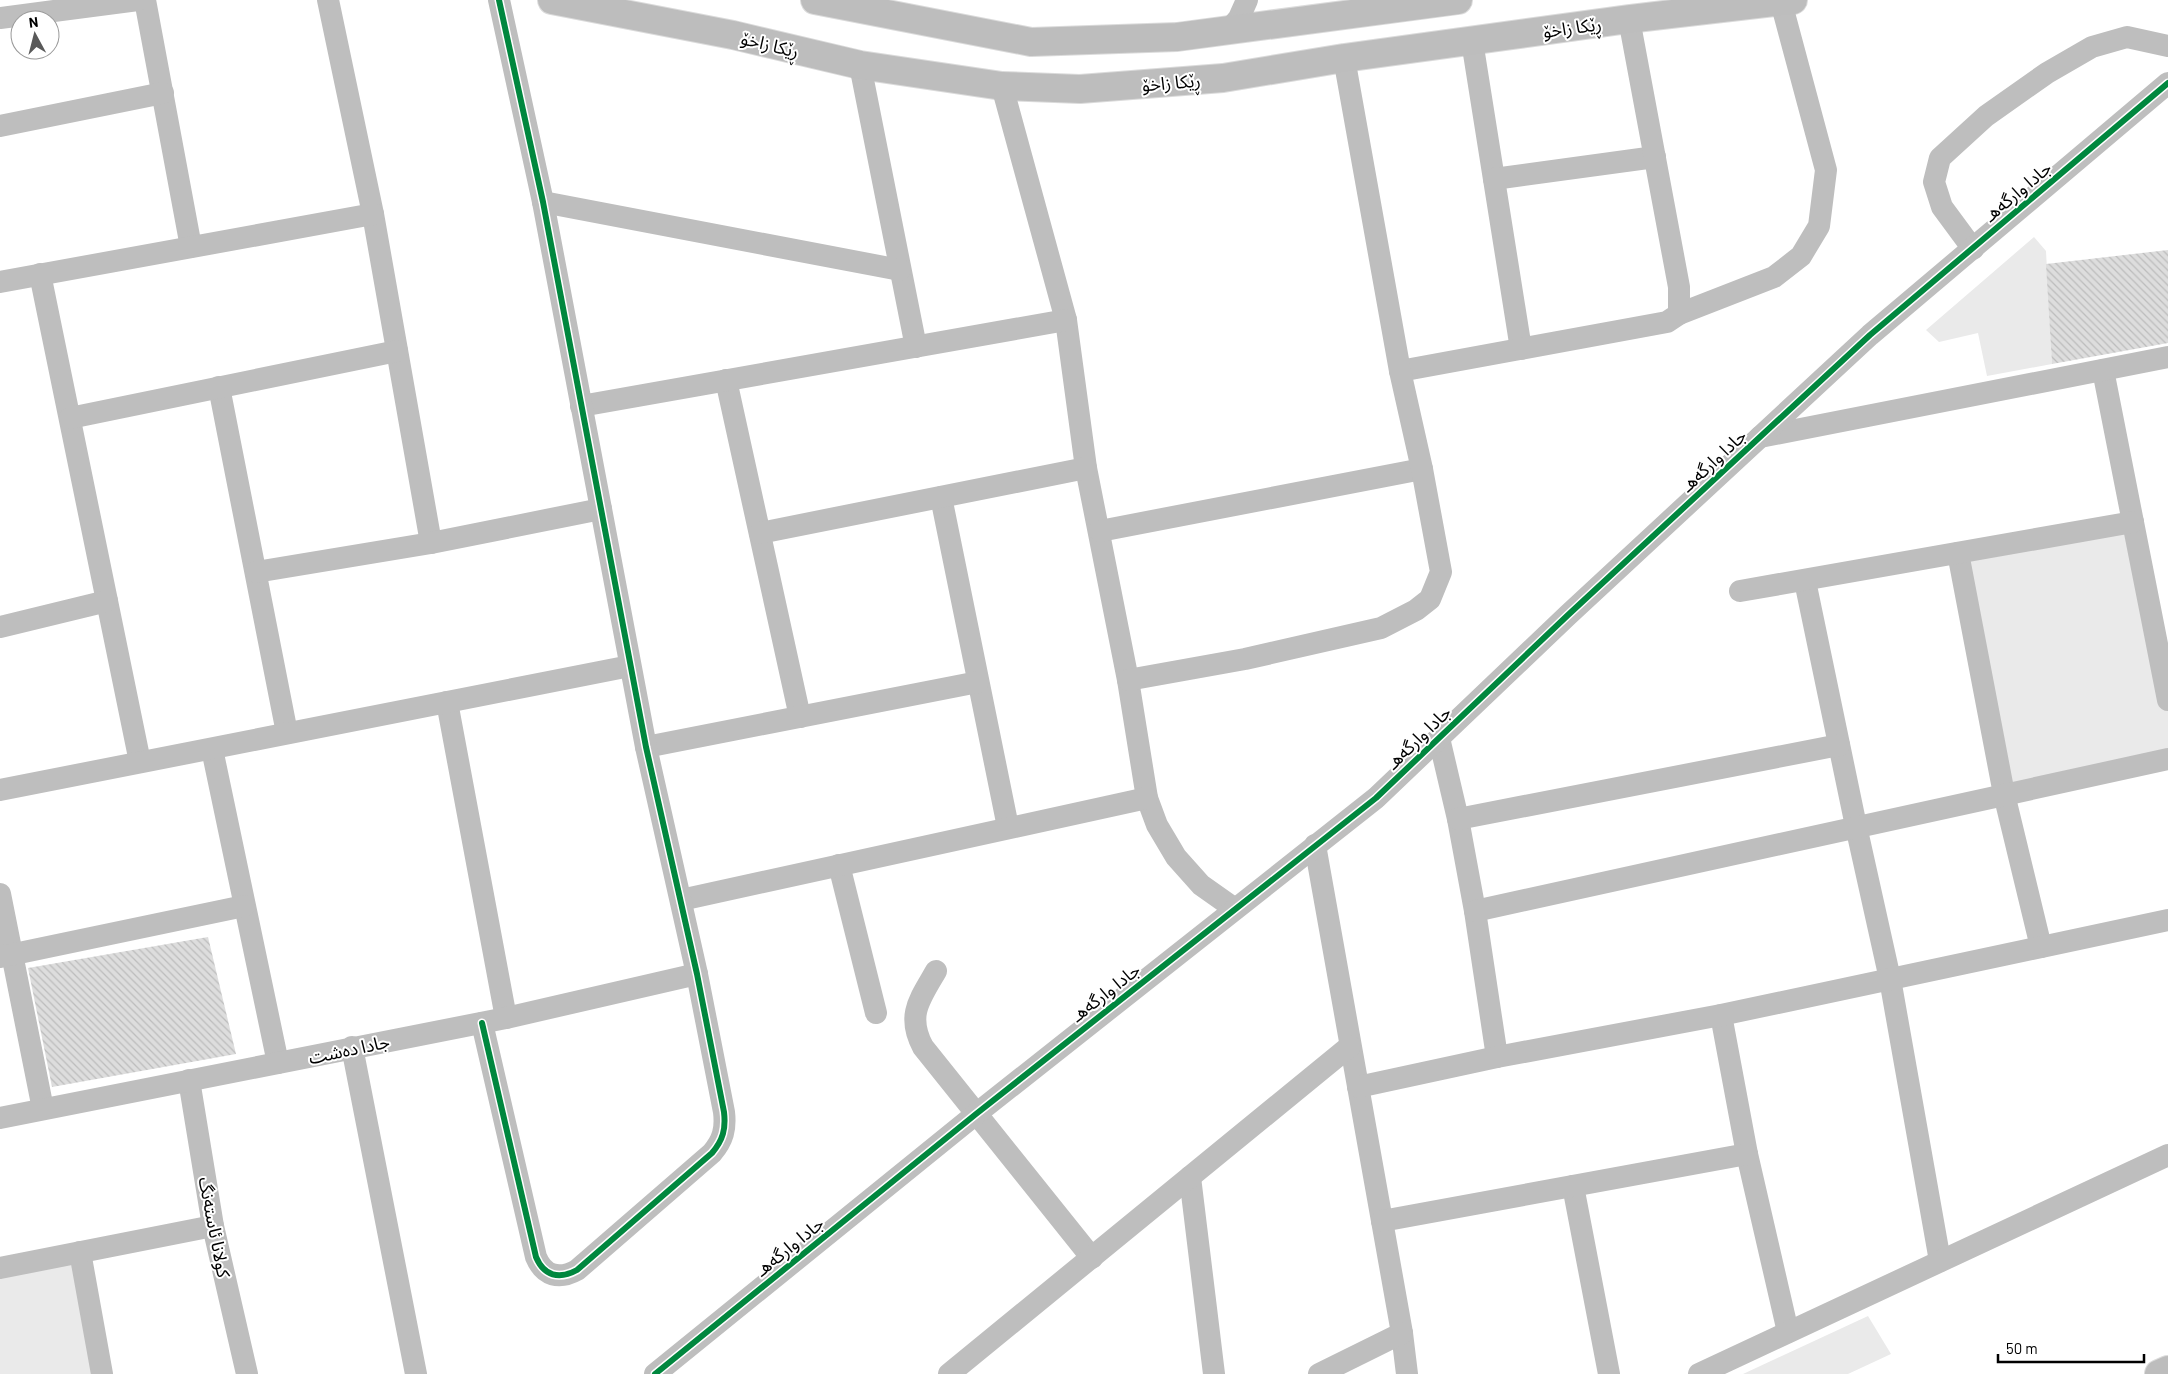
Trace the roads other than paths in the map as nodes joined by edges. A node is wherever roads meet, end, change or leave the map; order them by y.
1 (138, 0) edge
2 (145, 0) edge
3 (328, 0) edge
4 (499, 0) edge
5 (552, 0) edge
6 (815, 0) edge
7 (1248, 0) edge
8 (1458, 0) edge
9 (1770, 1) edge
10 (1693, 6) edge
11 (903, 9) edge
12 (0, 18) edge
13 (1630, 20) junction
14 (1274, 25) junction
15 (1228, 31) junction
16 (1472, 41) junction
17 (2168, 46) edge
18 (1344, 58) junction
19 (860, 65) junction
20 (1002, 86) junction
21 (2167, 92) edge
22 (163, 93) junction
23 (0, 126) edge
24 (1655, 157) junction
25 (1494, 179) junction
26 (543, 202) junction
27 (373, 214) junction
28 (191, 247) junction
29 (1973, 249) junction
30 (900, 270) junction
31 (40, 274) junction
32 (0, 282) edge
33 (1679, 314) junction
34 (1066, 320) junction
35 (916, 347) junction
36 (1521, 349) junction
37 (398, 351) junction
38 (2168, 357) edge
39 (2103, 370) junction
40 (1400, 371) junction
41 (726, 380) junction
42 (220, 387) junction
43 (581, 406) junction
44 (70, 418) junction
45 (1760, 437) junction
46 (1086, 468) junction
47 (1422, 469) junction
48 (941, 497) junction
49 (601, 509) junction
50 (2133, 522) junction
51 (1100, 531) junction
52 (760, 533) junction
53 (431, 543) junction
54 (1958, 553) junction
55 (256, 572) junction
56 (1805, 581) junction
57 (1740, 591) dead end
58 (107, 601) junction
59 (0, 627) edge
60 (630, 666) junction
61 (1128, 680) junction
62 (978, 682) junction
63 (2168, 700) edge
64 (446, 702) junction
65 (800, 717) junction
66 (287, 733) junction
67 (1439, 738) junction
68 (1839, 745) junction
69 (646, 747) junction
70 (212, 748) junction
71 (2168, 759) edge
72 (140, 762) junction
73 (0, 790) edge
74 (2004, 794) junction
75 (1147, 798) junction
76 (1458, 819) junction
77 (1856, 826) junction
78 (1008, 827) junction
79 (1315, 845) junction
80 (839, 865) junction
81 (0, 894) edge
82 (681, 900) junction
83 (244, 906) junction
84 (1235, 909) junction
85 (1475, 911) junction
86 (2168, 920) edge
87 (2041, 947) junction
88 (6, 956) edge
89 (936, 971) dead end
90 (697, 974) junction
91 (1890, 979) junction
92 (876, 1013) dead end
93 (1721, 1015) junction
94 (506, 1018) junction
95 (482, 1023) junction
96 (1350, 1046) junction
97 (352, 1048) junction
98 (1497, 1057) junction
99 (278, 1063) junction
100 (188, 1080) junction
101 (1358, 1087) junction
102 (43, 1109) junction
103 (976, 1114) junction
104 (0, 1118) edge
105 (1747, 1154) junction
106 (2168, 1155) edge
107 (1190, 1176) junction
108 (1573, 1186) junction
109 (1382, 1221) junction
110 (213, 1226) junction
111 (80, 1252) junction
112 (1092, 1258) junction
113 (1940, 1261) junction
114 (0, 1268) edge
115 (1788, 1332) junction
116 (1402, 1333) junction
117 (2168, 1370) edge
118 (102, 1374) edge
119 (247, 1374) edge
120 (416, 1374) edge
121 (655, 1374) edge
122 (949, 1374) edge
123 (1214, 1374) edge
124 (1319, 1374) edge
125 (1407, 1374) edge
126 (1609, 1374) edge
127 (1700, 1374) edge
128 (2159, 1374) edge

1 - 12 street
2 - 22 street
3 - 27 street
4 - 26 street
5 - 19 highway, ڕێکا زاخۆ
6 - 11 highway
7 - 14 street
7 - 15 street
8 - 14 highway
9 - 10 highway, ڕێکا زاخۆ
9 - 33 street
10 - 13 highway, ڕێکا زاخۆ
11 - 15 highway
13 - 16 highway, ڕێکا زاخۆ
13 - 24 street
14 - 15 highway
16 - 18 highway, ڕێکا زاخۆ
16 - 25 street
17 - 29 street
18 - 20 highway, ڕێکا زاخۆ
18 - 40 street
19 - 20 highway, ڕێکا زاخۆ
19 - 30 street
20 - 34 street
21 - 29 street, جادا وارگه‌هـ
22 - 23 street
22 - 28 street
24 - 25 street
24 - 33 street
25 - 36 street
26 - 30 street
26 - 43 street
27 - 28 street
27 - 37 street
28 - 31 street
29 - 45 street, جادا وارگه‌هـ
30 - 35 street
31 - 32 street
31 - 44 street
33 - 36 street
34 - 35 street
34 - 46 street
35 - 41 street
36 - 40 street
37 - 42 street
37 - 53 street
38 - 39 street
39 - 45 street
39 - 50 street
40 - 47 street
41 - 43 street
41 - 52 street
42 - 44 street
42 - 55 street
43 - 49 street
44 - 58 street
45 - 67 street, جادا وارگه‌هـ
46 - 48 street
46 - 51 street
47 - 51 street
47 - 61 street
48 - 52 street
48 - 62 street
49 - 53 street
49 - 60 street
50 - 54 street
50 - 63 street
51 - 61 street
52 - 65 street
53 - 55 street
54 - 56 street
54 - 74 street
55 - 66 street
56 - 57 street
56 - 68 street
58 - 59 street
58 - 72 street
60 - 64 street
60 - 69 street
61 - 75 street
62 - 65 street
62 - 78 street
64 - 66 street
64 - 94 street
65 - 69 street
66 - 70 street
67 - 76 street
67 - 79 street, جادا وارگه‌هـ
68 - 76 street
68 - 77 street
69 - 82 street
70 - 72 street
70 - 83 street
71 - 74 street
72 - 73 street
74 - 77 street
74 - 87 street
75 - 78 street
75 - 84 street
76 - 85 street
77 - 85 street
77 - 91 street
78 - 80 street
79 - 84 street, جادا وارگه‌هـ
79 - 96 street
80 - 82 street
80 - 92 street
81 - 88 street
82 - 90 street
83 - 88 street
83 - 99 street
84 - 103 street, جادا وارگه‌هـ
85 - 98 street
86 - 87 street
87 - 91 street
88 - 102 street
89 - 103 street
90 - 94 street, جادا دەشت
90 - 95 street
91 - 93 street
91 - 113 street
93 - 98 street
93 - 105 street
94 - 95 street, جادا دەشت
95 - 97 street, جادا دەشت
96 - 101 street
96 - 107 street
97 - 99 street, جادا دەشت
97 - 120 street
98 - 101 street
99 - 100 street, جادا دەشت
100 - 102 street, جادا دەشت
100 - 110 street, کولانا ئاستەنگ
101 - 109 street
102 - 104 street, جادا دەشت
103 - 112 street
103 - 121 street, جادا وارگه‌هـ
105 - 108 street
105 - 115 street
106 - 113 street
107 - 112 street
107 - 123 street
108 - 109 street
108 - 126 street
109 - 116 street
110 - 111 street
110 - 119 street, کولانا ئاستەنگ
111 - 114 street
111 - 118 street
112 - 122 street
113 - 115 street
115 - 127 street
116 - 124 street
116 - 125 street
117 - 128 highway

